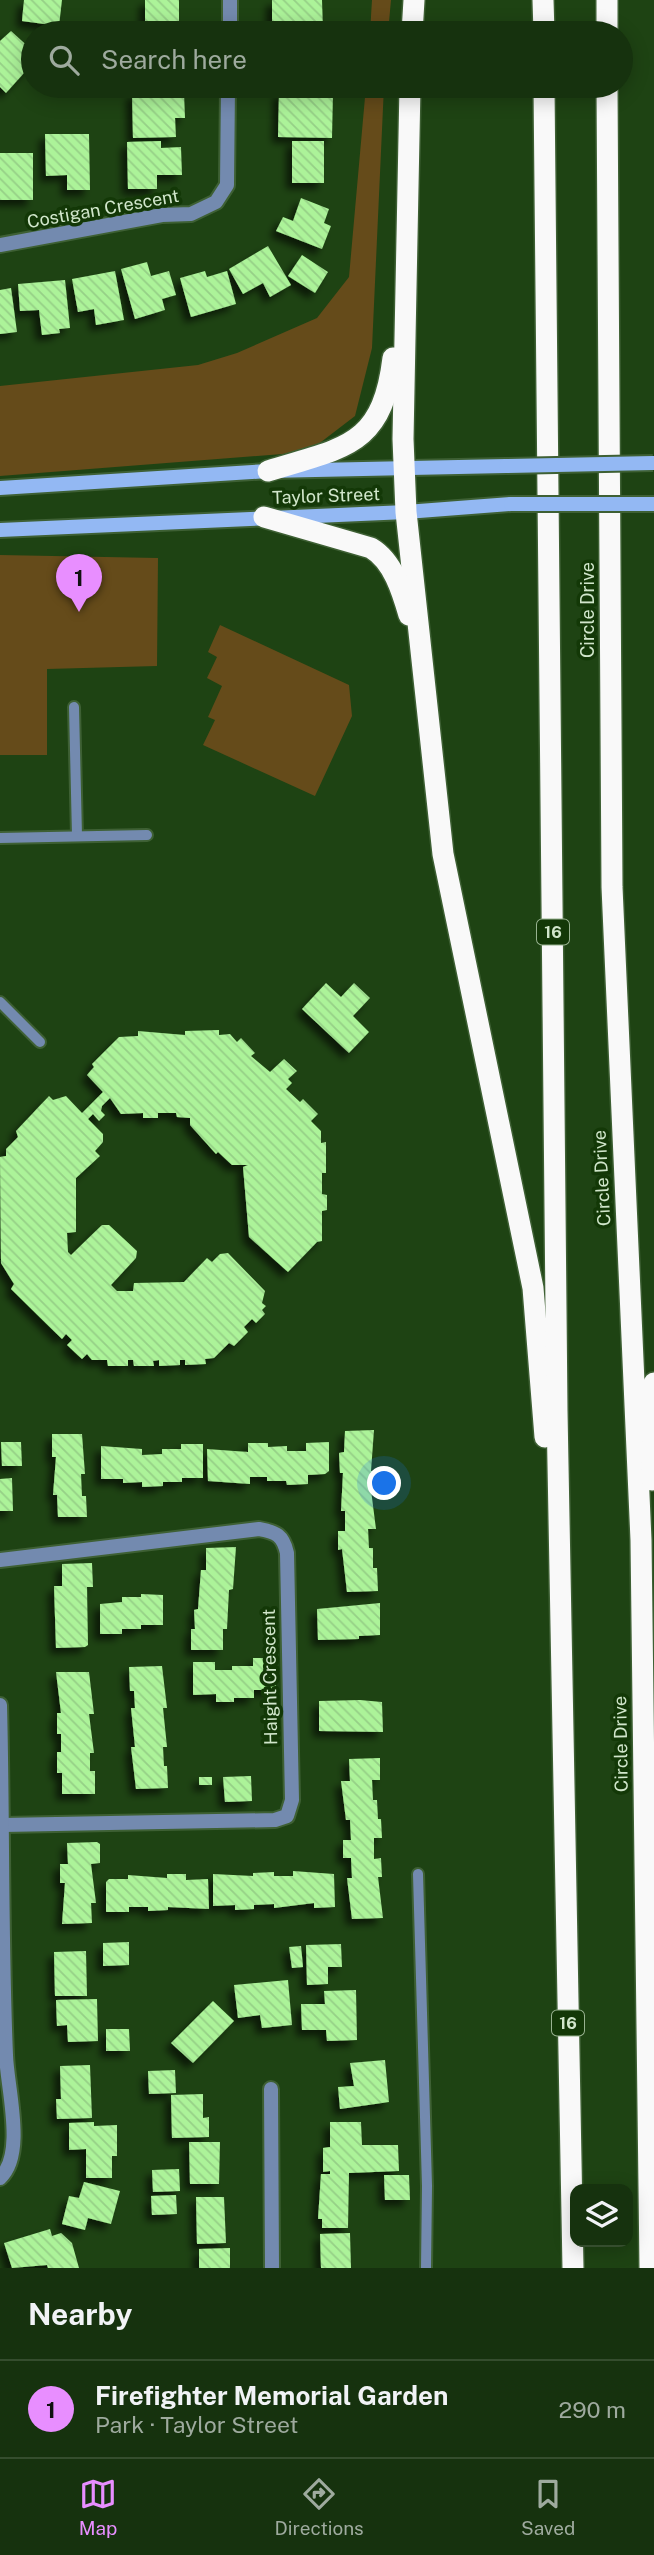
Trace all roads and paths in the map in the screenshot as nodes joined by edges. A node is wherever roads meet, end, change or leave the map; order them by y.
1 (230, 0) edge
2 (414, 0) edge
3 (543, 0) edge
4 (607, 0) edge
5 (230, 21) edge
6 (413, 21) edge
7 (544, 21) edge
8 (607, 21) edge
9 (228, 98) edge
10 (410, 98) edge
11 (544, 98) edge
12 (607, 98) edge
13 (407, 241) junction
14 (0, 245) edge
15 (653, 463) edge
16 (405, 467) junction
17 (268, 471) junction
18 (0, 488) edge
19 (654, 504) edge
20 (406, 512) junction
21 (264, 517) junction
22 (0, 530) edge
23 (425, 675) junction
24 (75, 707) dead end
25 (147, 835) dead end
26 (77, 836) junction
27 (0, 838) edge
28 (0, 1002) edge
29 (40, 1042) dead end
30 (654, 1383) edge
31 (641, 1540) junction
32 (0, 1560) edge
33 (0, 1705) edge
34 (563, 1779) junction
35 (3, 1825) junction
36 (418, 1874) dead end
37 (271, 2089) dead end
38 (0, 2178) edge
39 (272, 2268) edge
40 (426, 2268) edge
41 (573, 2268) edge
42 (650, 2268) edge

1 - 5 street
2 - 6 highway
3 - 7 highway
4 - 8 highway
9 - 14 street, Costigan Crescent
10 - 13 highway
11 - 34 highway, 16
12 - 31 highway, Circle Drive
13 - 16 highway
13 - 17 highway
15 - 16 main road, Taylor Street, bridge
16 - 17 main road, Taylor Street
16 - 20 highway
17 - 18 main road, Taylor Street
19 - 20 main road, Taylor Street, bridge
20 - 21 main road, Taylor Street
20 - 23 highway
21 - 22 main road, Taylor Street
21 - 23 highway
23 - 34 highway
24 - 26 lane
25 - 26 lane
26 - 27 lane
28 - 29 lane
30 - 31 highway
31 - 42 highway, Circle Drive
32 - 35 street, Haight Crescent
33 - 35 street
34 - 41 highway, 16
35 - 38 street
36 - 40 lane
37 - 39 street

